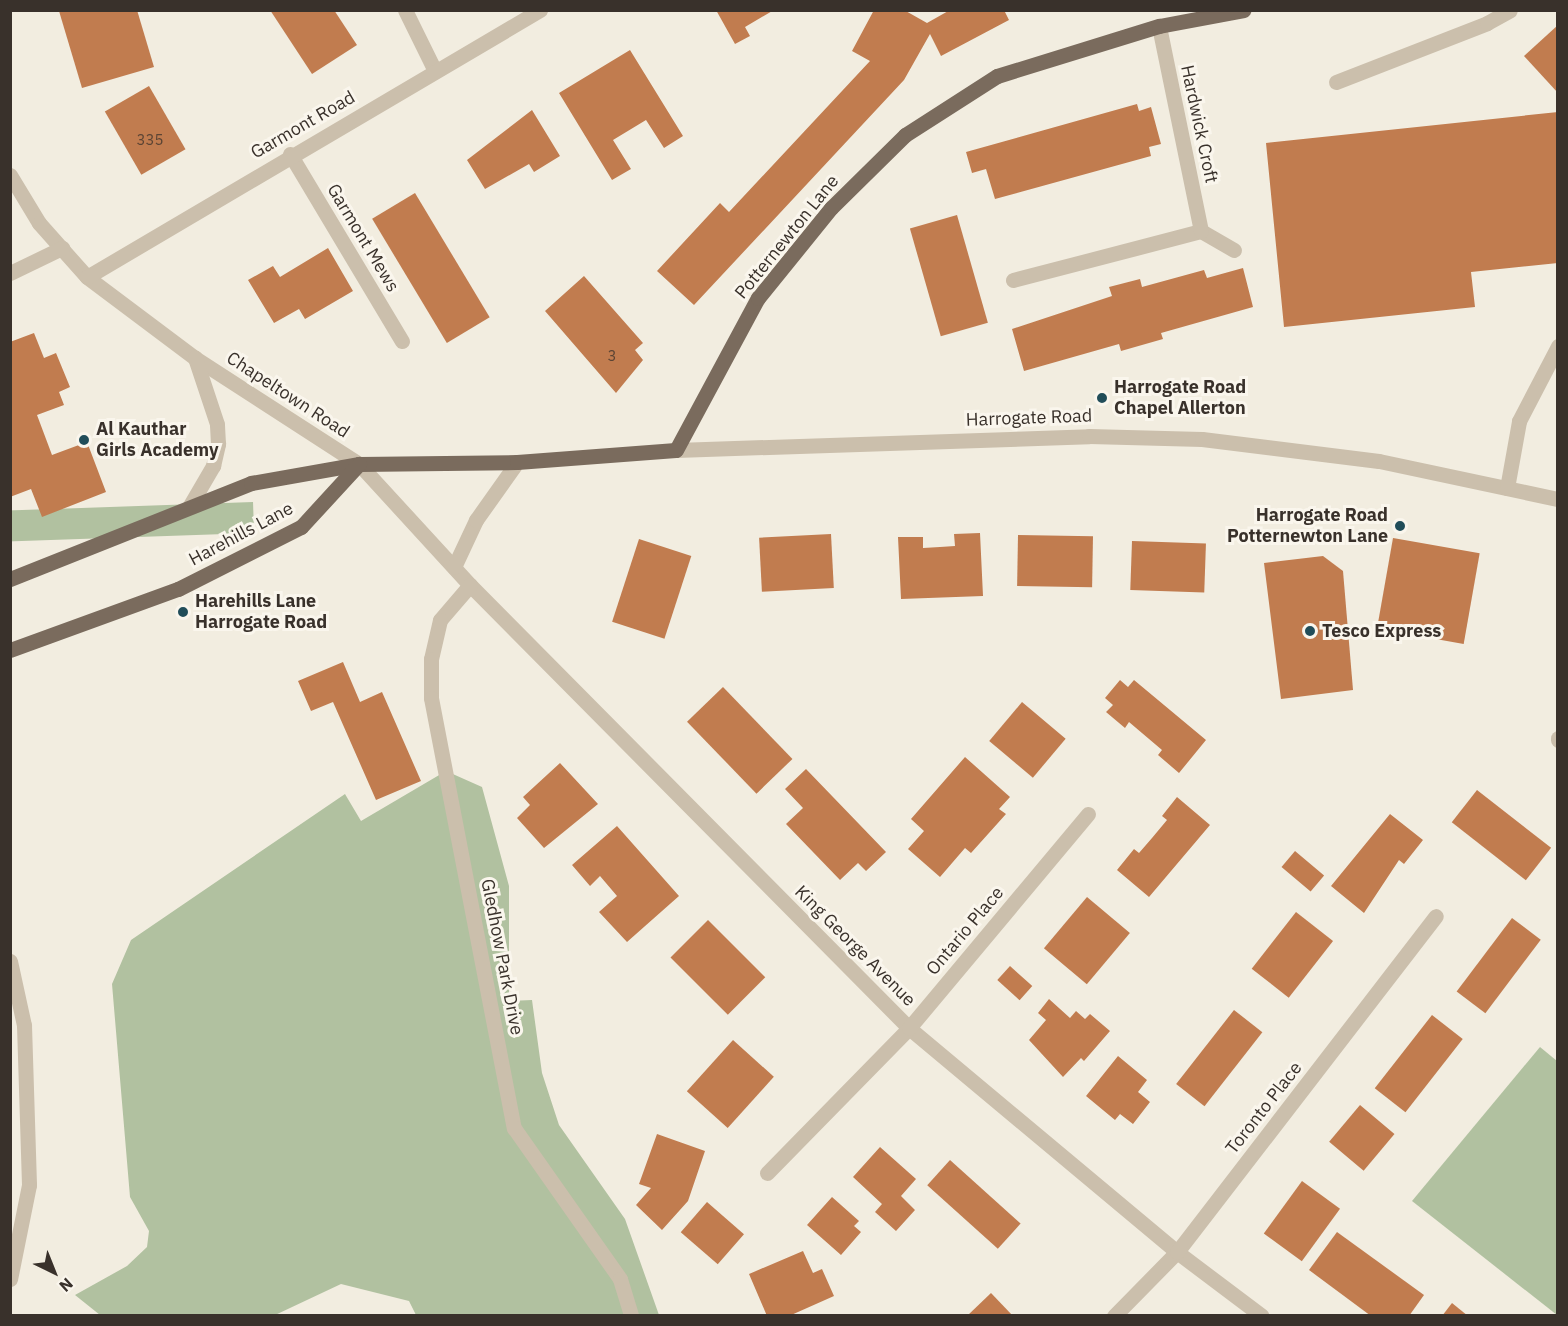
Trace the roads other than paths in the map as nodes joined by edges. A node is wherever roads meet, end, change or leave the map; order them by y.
1 (405, 10) edge
2 (540, 10) edge
3 (1244, 10) edge
4 (1510, 10) edge
5 (1159, 26) junction
6 (435, 71) junction
7 (1336, 82) dead end
8 (290, 154) junction
9 (10, 176) edge
10 (1201, 231) junction
11 (62, 248) junction
12 (1234, 250) dead end
13 (10, 273) edge
14 (87, 277) junction
15 (1013, 280) dead end
16 (402, 341) dead end
17 (1557, 346) edge
18 (195, 358) junction
19 (676, 450) junction
20 (517, 462) junction
21 (359, 464) junction
22 (1507, 488) junction
23 (1557, 499) edge
24 (189, 507) junction
25 (454, 567) junction
26 (10, 579) edge
27 (470, 585) junction
28 (10, 650) edge
29 (1088, 814) dead end
30 (1436, 916) dead end
31 (10, 961) edge
32 (909, 1028) junction
33 (767, 1173) dead end
34 (1177, 1252) junction
35 (10, 1279) edge
36 (631, 1316) edge
37 (1114, 1316) edge
38 (1262, 1316) edge

1 - 6 street
2 - 6 street, Garmont Road
3 - 5 main road, Potternewton Lane
4 - 7 street
5 - 10 street, Hardwick Croft
5 - 19 main road, Potternewton Lane
6 - 8 street, Garmont Road
8 - 14 street, Garmont Road
8 - 16 street, Garmont Mews
9 - 11 street, Chapeltown Road
10 - 12 street
10 - 15 street
11 - 13 street
11 - 14 street, Chapeltown Road
14 - 18 street, Chapeltown Road
17 - 22 street
18 - 21 street, Chapeltown Road
18 - 24 street, Chapeltown Road
19 - 20 main road
19 - 22 street, Harrogate Road
20 - 21 main road
20 - 25 street
21 - 24 main road, Harehills Lane
21 - 25 street, King George Avenue
21 - 28 main road, Harehills Lane
22 - 23 street, Harrogate Road
24 - 26 main road, Harehills Lane
25 - 27 street, King George Avenue
27 - 32 street, King George Avenue
27 - 36 street, Gledhow Park Drive
29 - 32 street, Ontario Place
30 - 34 street, Toronto Place
31 - 35 street
32 - 33 street, Ontario Place
32 - 34 street, King George Avenue
34 - 37 street, Toronto Place
34 - 38 street, King George Avenue

